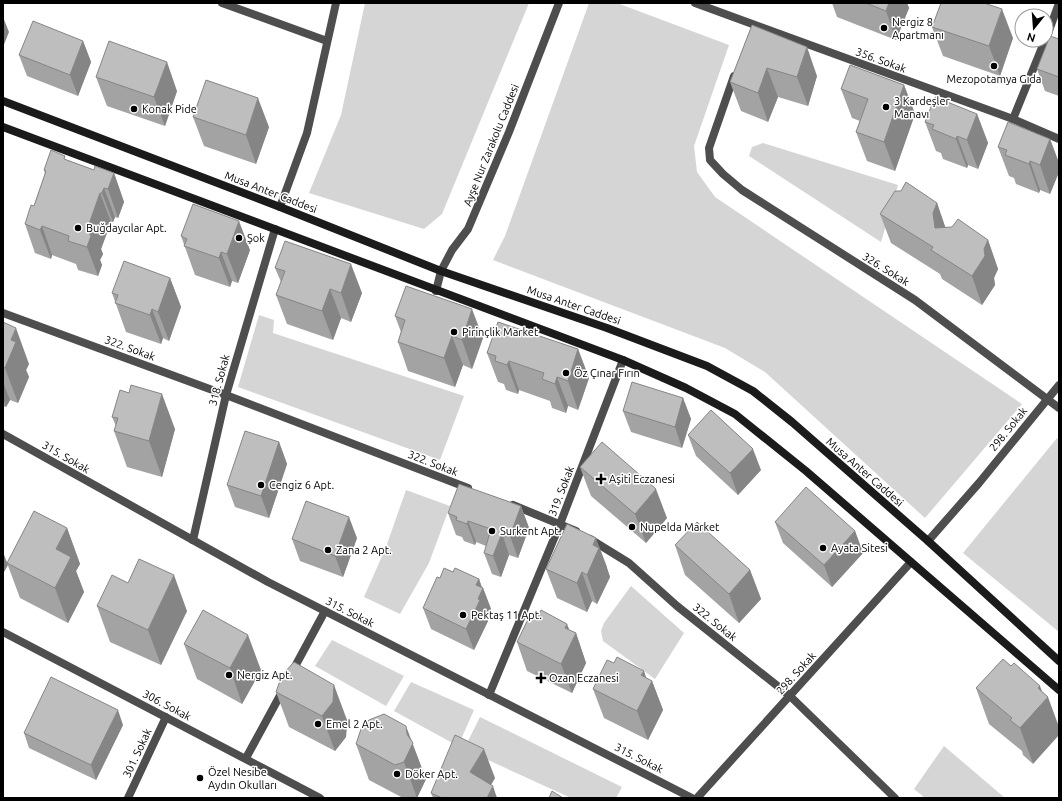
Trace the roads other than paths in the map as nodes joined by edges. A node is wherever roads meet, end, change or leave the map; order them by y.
1 (222, 3) edge
2 (336, 3) edge
3 (559, 3) edge
4 (695, 3) edge
5 (1059, 3) edge
6 (1057, 16) edge
7 (327, 41) junction
8 (1042, 48) edge
9 (737, 68) edge
10 (3, 101) edge
11 (1013, 119) junction
12 (3, 127) edge
13 (1059, 139) edge
14 (280, 207) junction
15 (275, 229) junction
16 (441, 271) junction
17 (436, 290) junction
18 (3, 312) edge
19 (623, 360) junction
20 (1059, 385) edge
21 (226, 395) junction
22 (1047, 398) junction
23 (1059, 408) edge
24 (3, 434) edge
25 (476, 491) edge
26 (506, 502) edge
27 (560, 524) junction
28 (193, 540) junction
29 (928, 542) junction
30 (911, 562) junction
31 (325, 611) junction
32 (3, 632) edge
33 (1059, 661) edge
34 (1059, 690) edge
35 (489, 695) junction
36 (790, 696) junction
37 (166, 717) junction
38 (246, 758) junction
39 (128, 798) edge
40 (320, 798) edge
41 (692, 798) edge
42 (697, 798) edge
43 (895, 798) edge

1 - 7 street
2 - 7 street
3 - 16 street, Ayşe Nur Zarakolu Caddesi
4 - 11 street, 356. Sokak
5 - 6 street
7 - 14 street
8 - 11 street
9 - 22 street, 326. Sokak
10 - 14 main road, Musa Anter Caddesi
11 - 13 street, 356. Sokak
12 - 15 main road
14 - 16 main road, Musa Anter Caddesi
15 - 17 main road
15 - 21 street, 318. Sokak
16 - 17 street, Ayşe Nur Zarakolu Caddesi
16 - 29 main road, Musa Anter Caddesi
17 - 19 main road
18 - 21 street, 322. Sokak
19 - 27 street, 319. Sokak
19 - 30 main road
20 - 22 street, 298. Sokak
21 - 25 street, 322. Sokak
21 - 28 street, 318. Sokak
22 - 23 street, 326. Sokak
22 - 29 street, 298. Sokak
24 - 28 street, 315. Sokak
26 - 27 street, 322. Sokak
27 - 35 street, 319. Sokak
27 - 36 street, 322. Sokak
28 - 31 street, 315. Sokak
29 - 33 main road, Musa Anter Caddesi
30 - 34 main road
30 - 36 street, 298. Sokak
31 - 35 street, 315. Sokak
31 - 38 street
32 - 37 street, 306. Sokak
35 - 41 street, 315. Sokak
36 - 42 street, 298. Sokak
36 - 43 street, 322. Sokak
37 - 38 street, 306. Sokak
37 - 39 street, 301. Sokak
38 - 40 street, 306. Sokak

